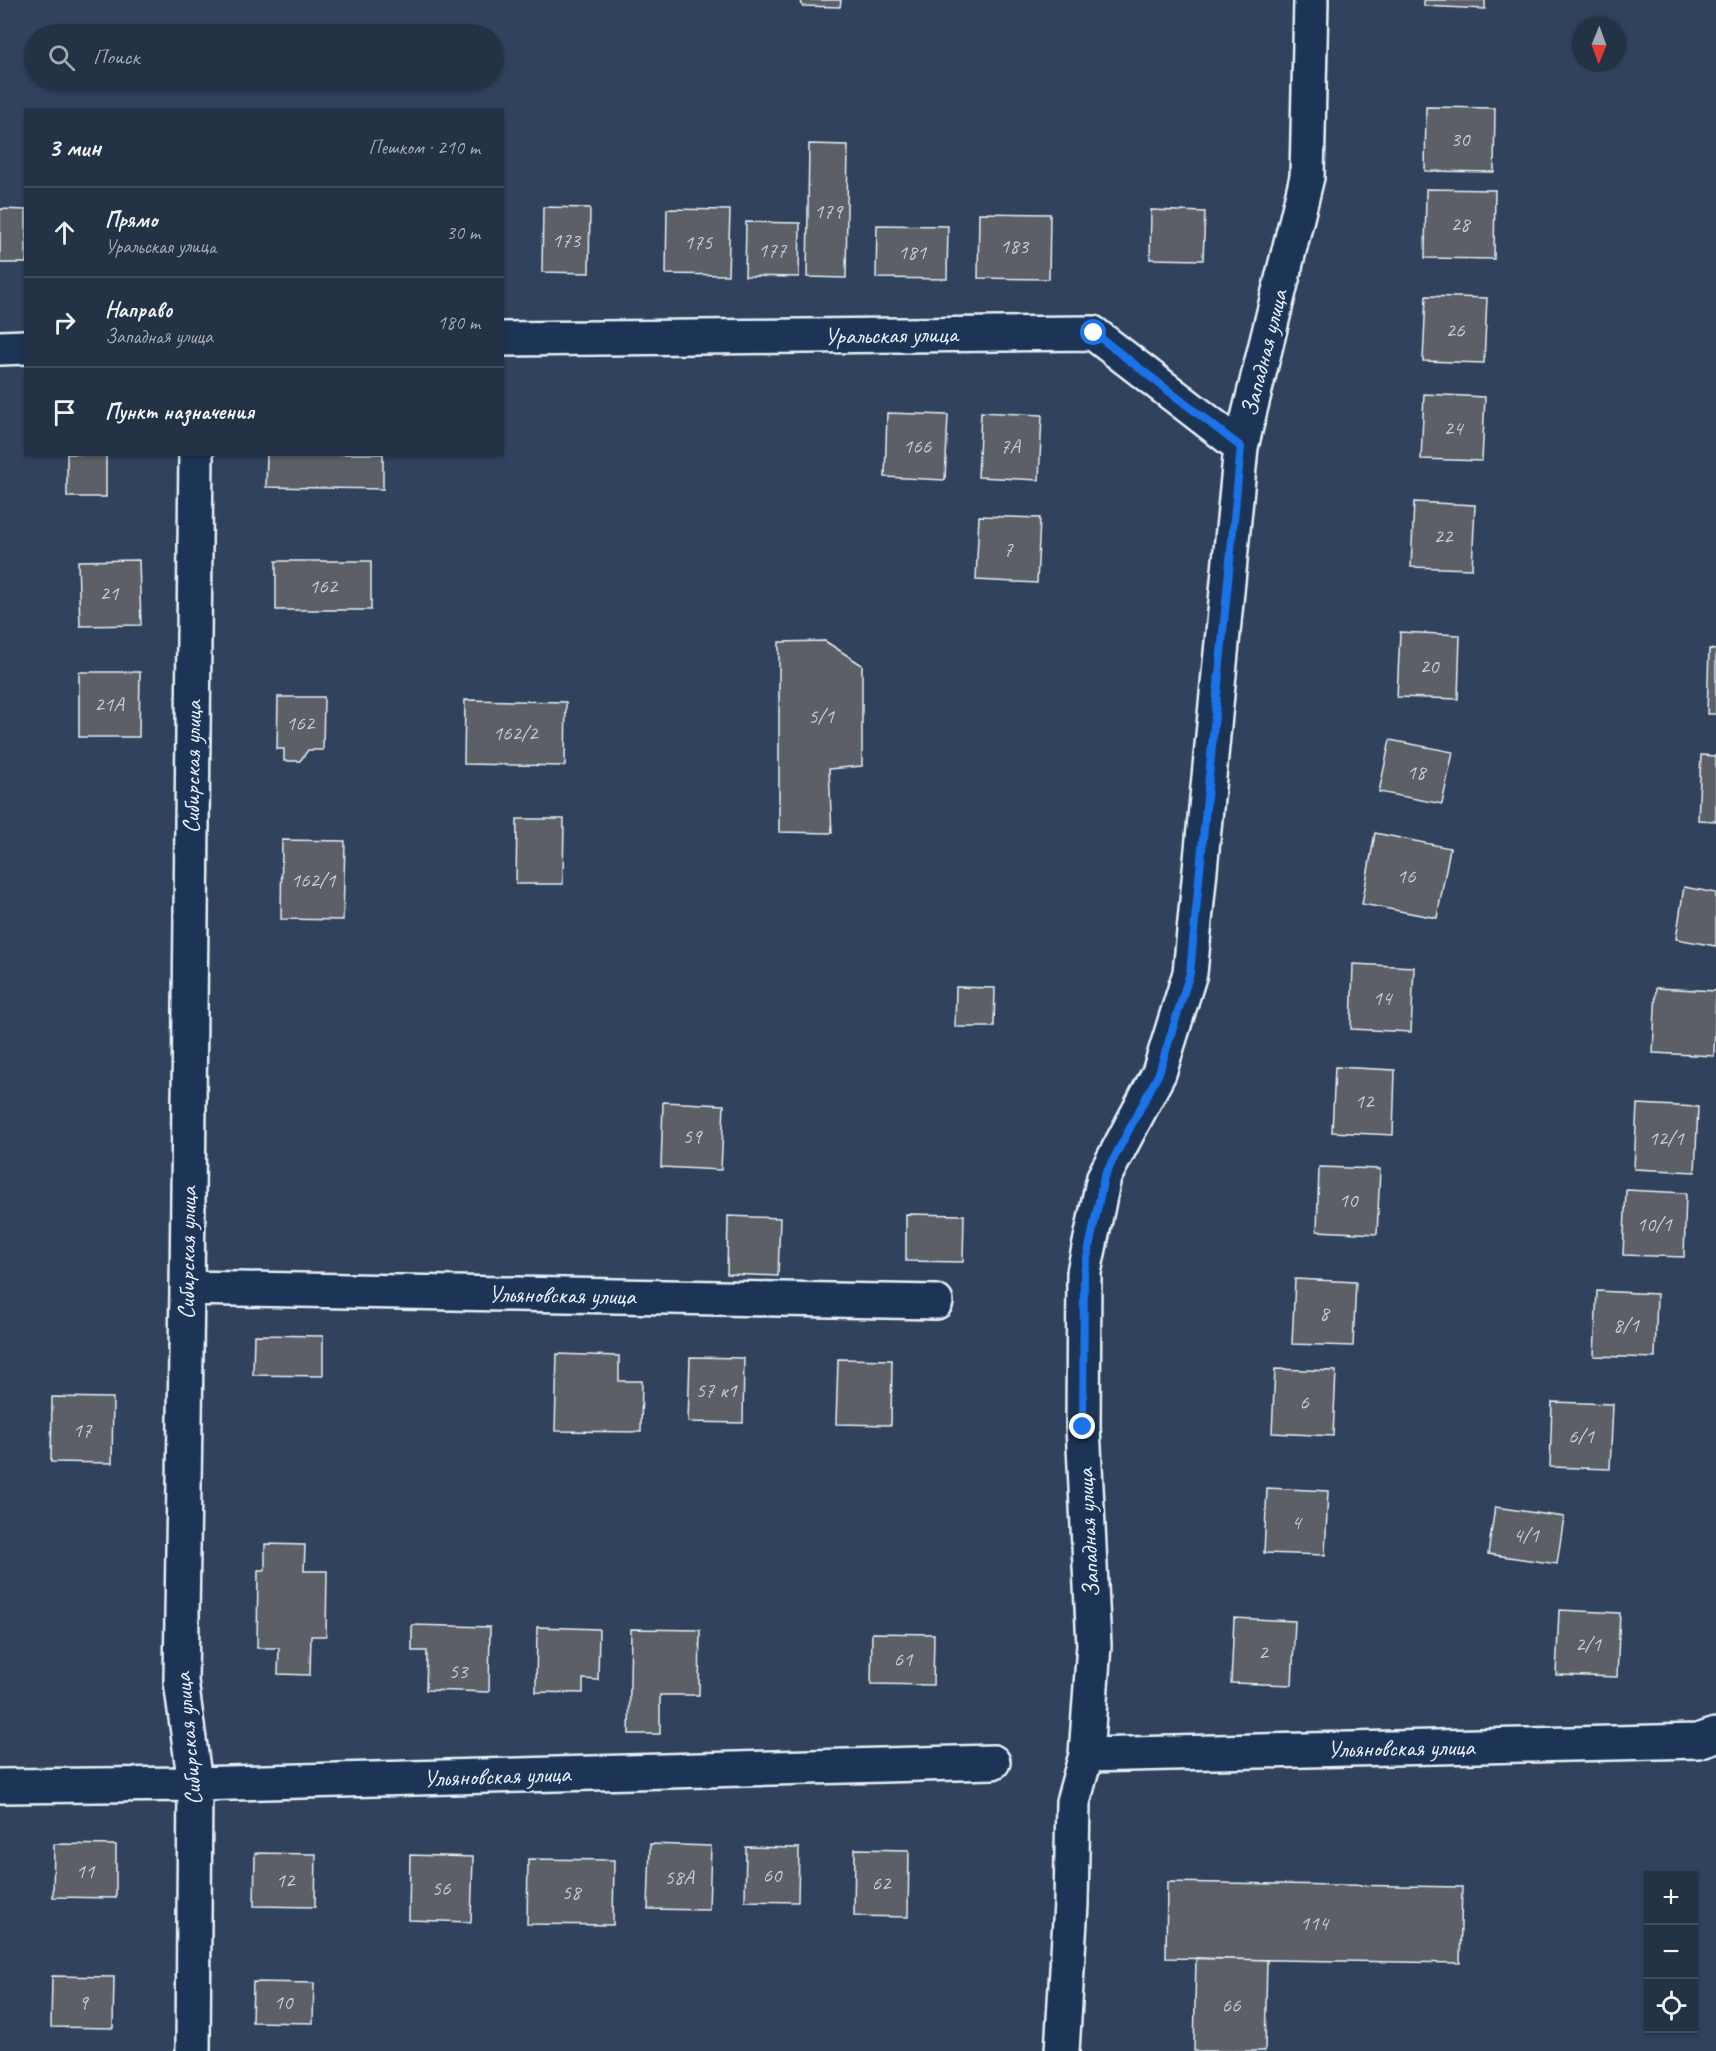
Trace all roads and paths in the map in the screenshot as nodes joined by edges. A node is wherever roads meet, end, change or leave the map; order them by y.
1 (1311, 0) edge
2 (504, 339) edge
3 (24, 347) edge
4 (0, 348) edge
5 (1241, 447) junction
6 (196, 456) edge
7 (187, 1288) junction
8 (936, 1302) dead end
9 (1716, 1736) edge
10 (1086, 1755) junction
11 (993, 1762) dead end
12 (195, 1784) junction
13 (0, 1786) edge
14 (193, 2051) edge
15 (1062, 2051) edge

1 - 5 street, Западная улица
2 - 5 street, Уральская улица
3 - 4 street
5 - 10 street, Западная улица
6 - 7 street, Сибирская улица
7 - 8 street, Ульяновская улица
7 - 12 street, Сибирская улица
9 - 10 street, Ульяновская улица
10 - 15 street, Западная улица
11 - 12 street, Ульяновская улица
12 - 13 street, Ульяновская улица
12 - 14 street, Сибирская улица

